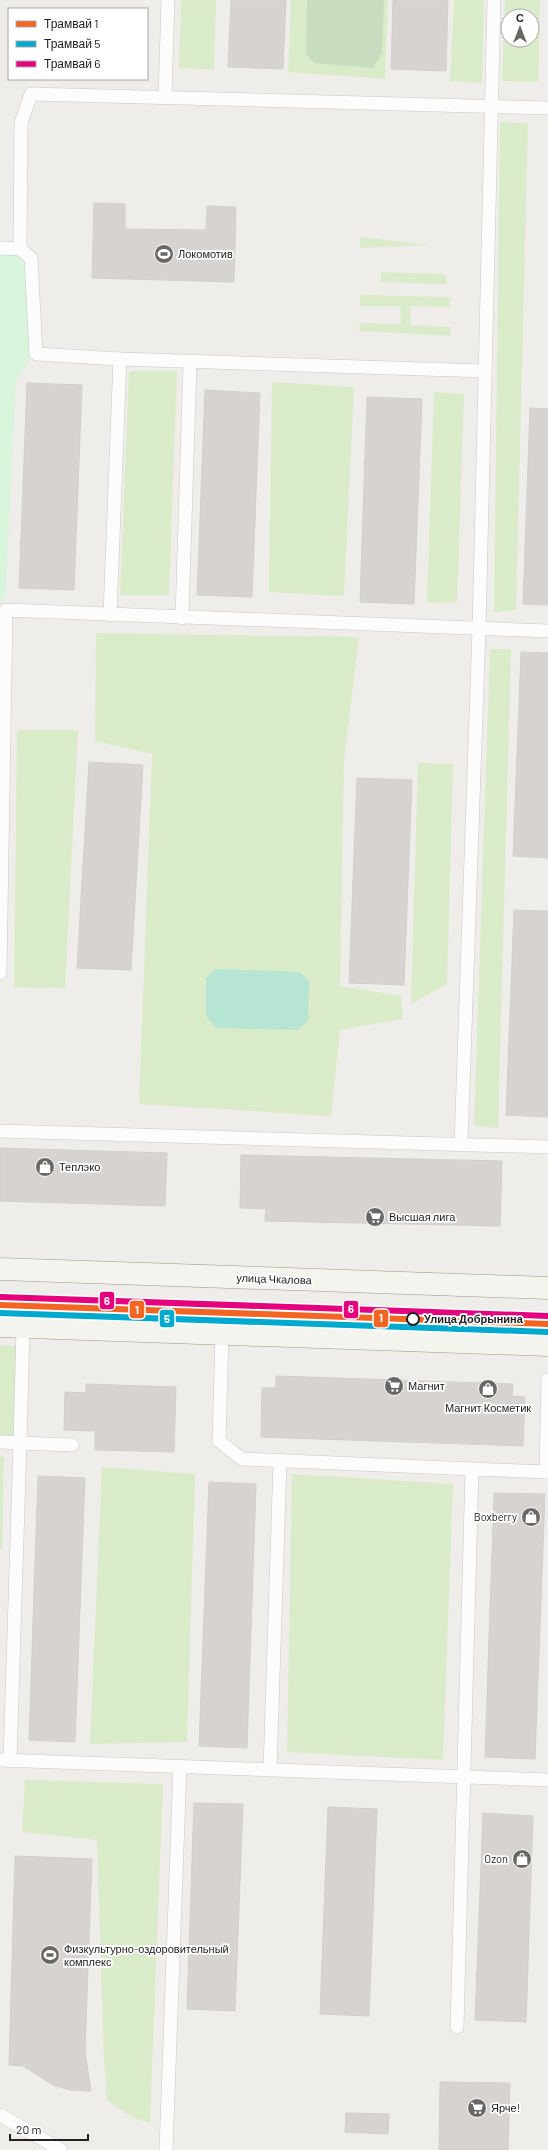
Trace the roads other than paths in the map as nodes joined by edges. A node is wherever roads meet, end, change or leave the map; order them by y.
1 (168, 0) edge
2 (494, 0) edge
3 (165, 96) junction
4 (490, 107) junction
5 (548, 108) edge
6 (0, 248) edge
7 (20, 249) junction
8 (120, 359) junction
9 (190, 362) junction
10 (485, 372) junction
11 (110, 614) junction
12 (182, 618) junction
13 (479, 629) junction
14 (548, 631) edge
15 (0, 972) edge
16 (0, 1131) edge
17 (461, 1144) junction
18 (548, 1147) edge
19 (0, 1269) edge
20 (548, 1288) edge
21 (0, 1326) edge
22 (23, 1327) junction
23 (222, 1334) junction
24 (548, 1344) edge
25 (548, 1379) edge
26 (0, 1442) edge
27 (20, 1442) junction
28 (72, 1445) dead end
29 (280, 1461) junction
30 (472, 1469) junction
31 (547, 1472) edge
32 (5, 1760) edge
33 (180, 1766) junction
34 (270, 1770) junction
35 (463, 1777) junction
36 (548, 1780) edge
37 (457, 2028) dead end
38 (0, 2115) edge
39 (61, 2150) edge
40 (166, 2150) edge

1 - 3 lane
2 - 4 lane
3 - 4 lane
3 - 7 lane
4 - 5 lane
4 - 10 lane
6 - 7 lane
7 - 8 lane
8 - 9 lane
8 - 11 lane
9 - 10 lane
9 - 12 lane
10 - 13 lane
11 - 12 lane
11 - 15 lane
12 - 13 lane
13 - 14 lane
13 - 17 lane
16 - 17 lane
17 - 18 lane
19 - 20 street, улица Чкалова
21 - 22 street
22 - 23 street
22 - 27 lane
23 - 24 street
23 - 29 lane
25 - 31 lane
26 - 27 lane
27 - 28 lane
27 - 32 lane
29 - 30 lane
29 - 34 lane
30 - 31 lane
30 - 35 lane
32 - 33 lane
33 - 34 lane
33 - 40 lane
34 - 35 lane
35 - 36 lane
35 - 37 lane
38 - 39 lane

